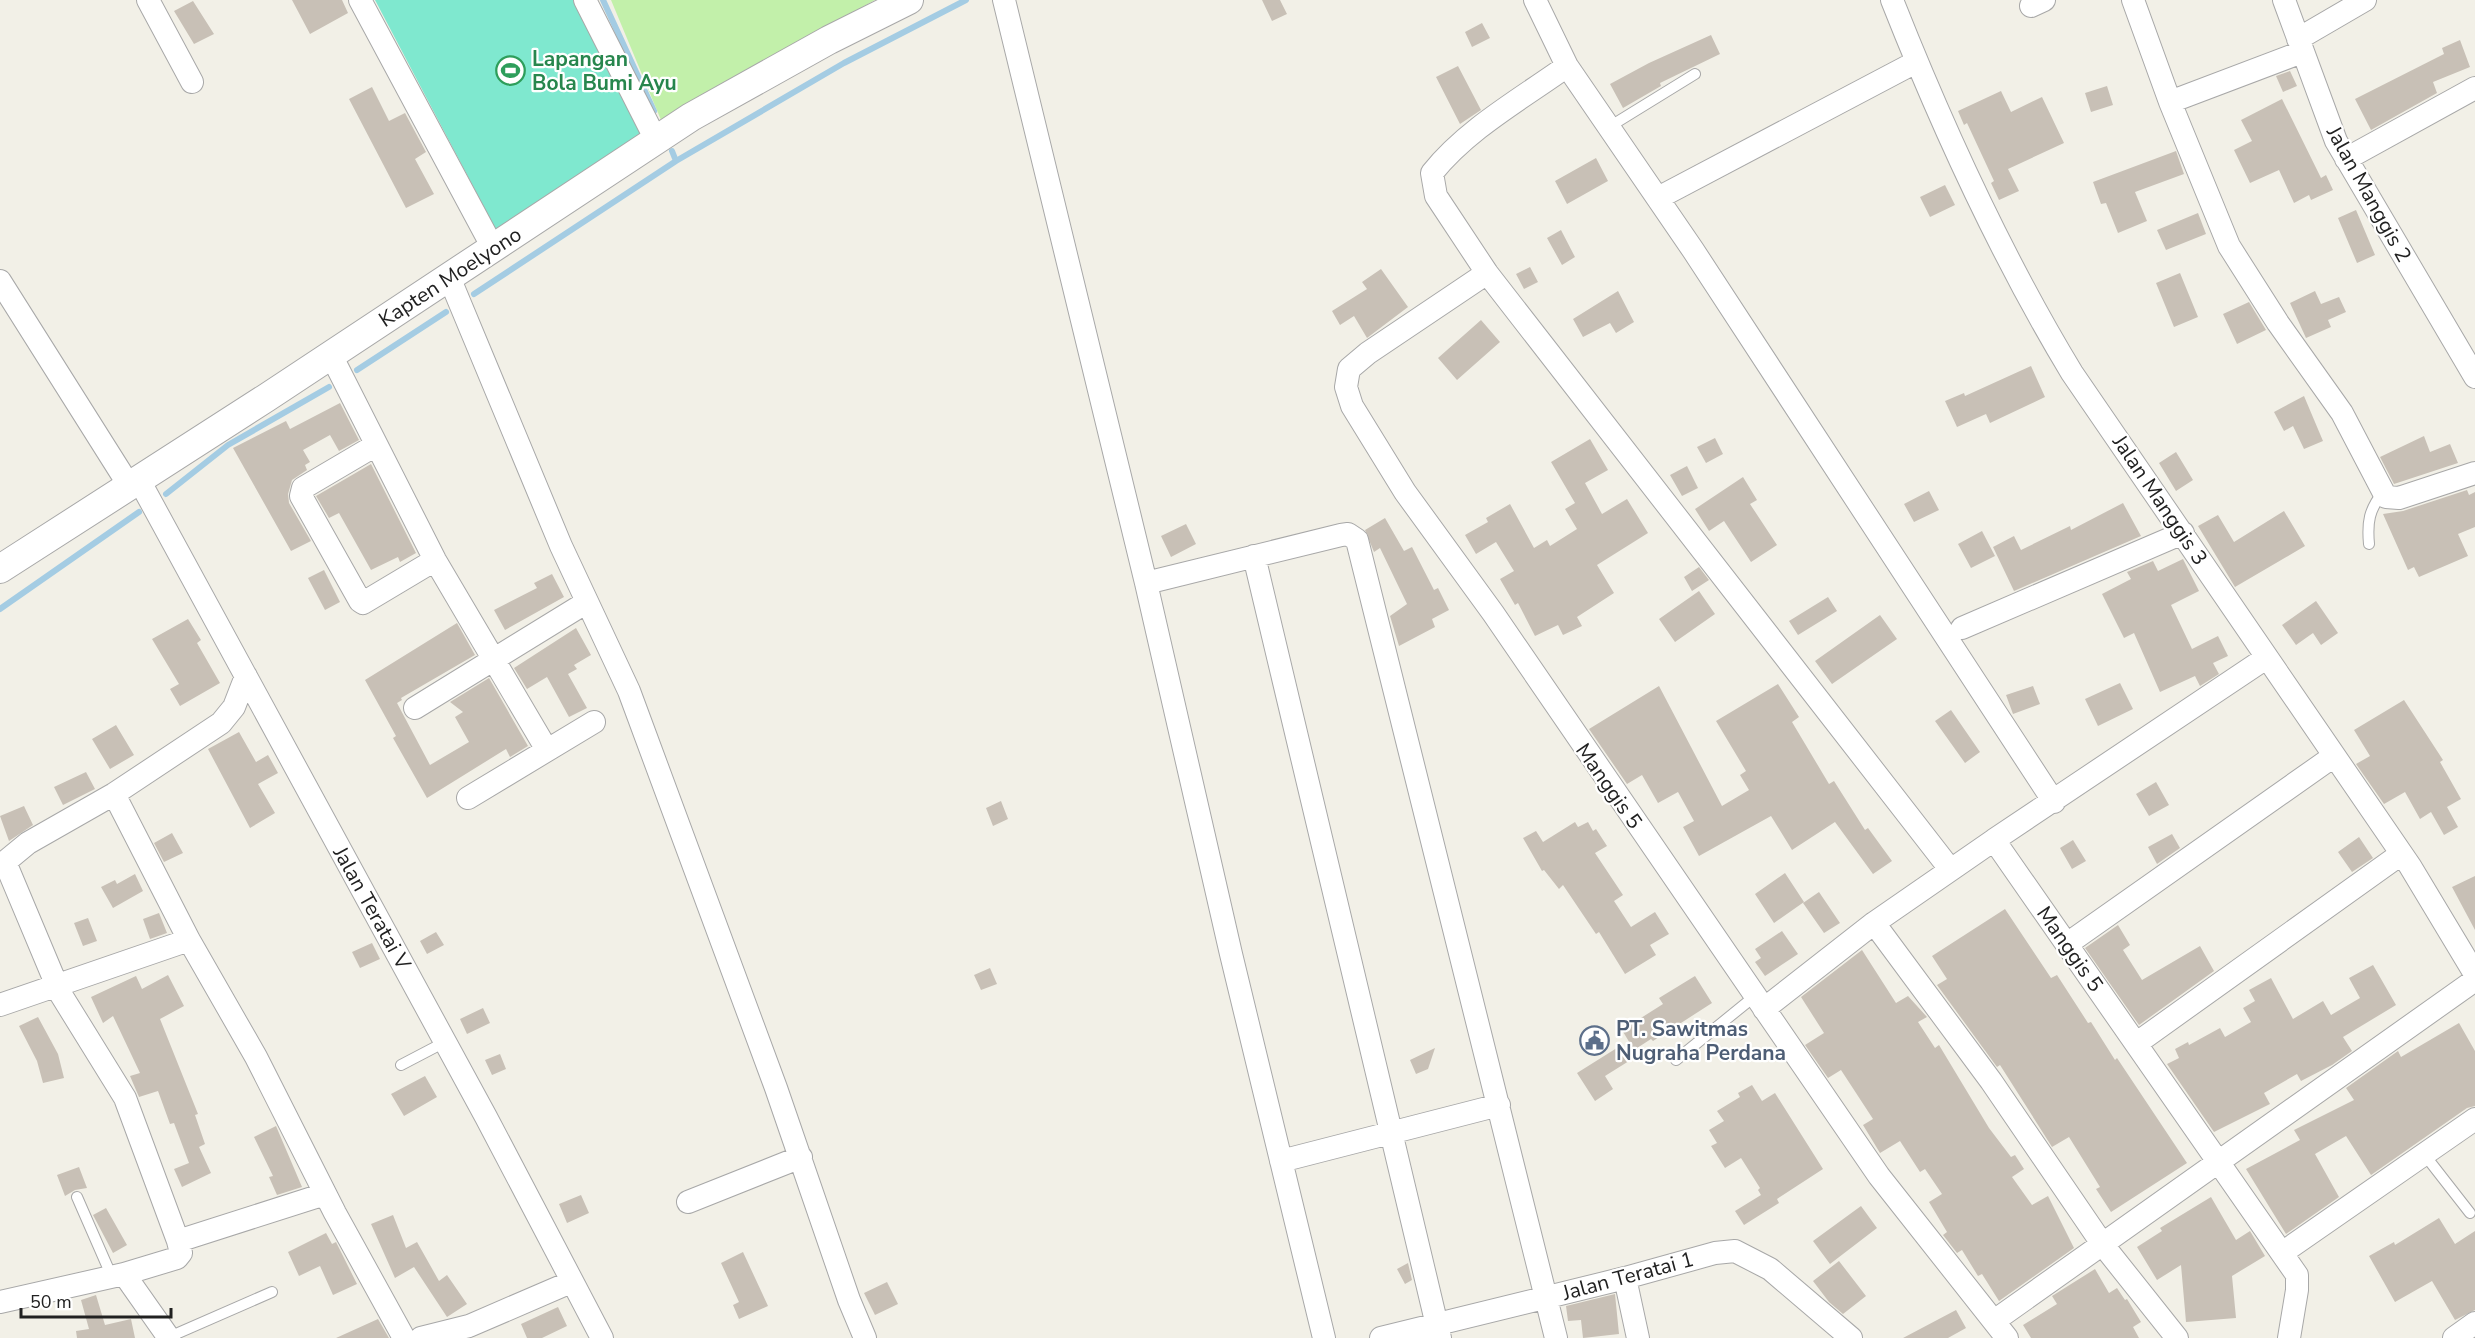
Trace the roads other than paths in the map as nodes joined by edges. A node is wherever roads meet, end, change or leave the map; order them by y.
1 (148, 0) edge
2 (360, 0) edge
3 (585, 0) edge
4 (909, 0) edge
5 (1005, 0) edge
6 (1535, 0) edge
7 (1892, 0) edge
8 (2133, 0) edge
9 (2284, 0) edge
10 (2365, 0) edge
11 (2300, 45) junction
12 (1917, 62) junction
13 (1567, 66) junction
14 (1695, 74) dead end
15 (192, 82) dead end
16 (2475, 88) edge
17 (2170, 102) junction
18 (1609, 127) junction
19 (656, 140) junction
20 (2346, 159) junction
21 (1658, 198) junction
22 (493, 248) junction
23 (1487, 273) junction
24 (449, 277) junction
25 (0, 281) edge
26 (331, 355) junction
27 (2475, 377) edge
28 (376, 445) junction
29 (2475, 473) edge
30 (134, 483) junction
31 (2383, 492) junction
32 (2183, 533) junction
33 (2369, 544) dead end
34 (1254, 556) junction
35 (435, 560) junction
36 (0, 569) edge
37 (1146, 583) junction
38 (587, 602) junction
39 (1962, 628) dead end
40 (2266, 658) junction
41 (493, 661) junction
42 (246, 676) junction
43 (415, 708) dead end
44 (594, 722) dead end
45 (547, 750) junction
46 (2334, 756) junction
47 (114, 794) junction
48 (468, 798) dead end
49 (2054, 802) junction
50 (1994, 840) junction
51 (2402, 854) junction
52 (1950, 869) junction
53 (1874, 923) junction
54 (189, 940) junction
55 (2067, 944) junction
56 (2475, 974) edge
57 (2475, 980) edge
58 (57, 985) junction
59 (1760, 1002) junction
60 (0, 1005) edge
61 (445, 1042) junction
62 (2137, 1043) junction
63 (1676, 1060) dead end
64 (401, 1065) dead end
65 (1500, 1105) junction
66 (2475, 1119) edge
67 (1392, 1132) junction
68 (2424, 1155) junction
69 (801, 1157) junction
70 (1281, 1161) junction
71 (2219, 1162) junction
72 (325, 1194) junction
73 (77, 1197) dead end
74 (688, 1202) dead end
75 (2470, 1213) dead end
76 (178, 1241) junction
77 (2103, 1245) junction
78 (2282, 1253) junction
79 (118, 1275) junction
80 (1625, 1278) junction
81 (571, 1282) junction
82 (272, 1292) dead end
83 (1546, 1298) junction
84 (0, 1302) edge
85 (2475, 1323) edge
86 (2000, 1330) edge
87 (1438, 1331) edge
88 (169, 1338) edge
89 (404, 1338) edge
90 (421, 1338) edge
91 (602, 1338) edge
92 (865, 1338) edge
93 (1324, 1338) edge
94 (1381, 1338) edge
95 (1556, 1338) edge
96 (1638, 1338) edge
97 (1851, 1338) edge
98 (2177, 1338) edge
99 (2289, 1338) edge
100 (2454, 1338) edge

1 - 15 street
2 - 22 street
3 - 19 street
4 - 19 street, Kapten Moelyono
5 - 37 street
6 - 13 street
7 - 12 street, Jalan Manggis 3
8 - 17 street
9 - 11 street, Jalan Manggis 2
10 - 11 street
11 - 17 street
11 - 20 street, Jalan Manggis 2
12 - 21 street
12 - 32 street, Jalan Manggis 3
13 - 18 street
13 - 23 street
14 - 18 lane
16 - 20 street
17 - 31 street
18 - 21 street
19 - 22 street, Kapten Moelyono
20 - 27 street, Jalan Manggis 2
21 - 49 street
22 - 24 street, Kapten Moelyono
23 - 52 street
23 - 59 street, Manggis 5
24 - 26 street, Kapten Moelyono
24 - 38 street
25 - 30 street, Jalan Teratai V
26 - 28 street
26 - 30 street, Kapten Moelyono
28 - 35 street
28 - 35 street
29 - 31 street
30 - 36 street, Kapten Moelyono
30 - 42 street, Jalan Teratai V
31 - 33 lane
32 - 39 street
32 - 40 street, Jalan Manggis 3
34 - 37 street
34 - 65 street
34 - 67 street
35 - 41 street
37 - 70 street
38 - 41 street
38 - 69 street
40 - 46 street, Jalan Manggis 3
40 - 49 street
41 - 43 street
41 - 45 street
42 - 47 street
42 - 61 street, Jalan Teratai V
44 - 45 street
45 - 48 street
46 - 51 street, Jalan Manggis 3
46 - 55 street
47 - 54 street
47 - 58 street
49 - 50 street
50 - 52 street
50 - 55 street, Manggis 5
51 - 56 street, Jalan Manggis 3
51 - 62 street
52 - 53 street
53 - 59 street
53 - 77 street
54 - 58 street
54 - 72 street
55 - 62 street, Manggis 5
57 - 71 street
58 - 60 street
58 - 76 street
59 - 63 lane
59 - 86 street, Manggis 5
61 - 64 lane
61 - 81 street, Jalan Teratai V
62 - 71 street, Manggis 5
65 - 67 street
65 - 83 street
66 - 68 street
67 - 70 street
67 - 87 street
68 - 75 lane
68 - 78 street
69 - 74 street
69 - 92 street
70 - 93 street
71 - 77 street
71 - 78 street, Manggis 5
72 - 76 street
72 - 89 street
73 - 79 lane
76 - 79 street
77 - 86 street
77 - 98 street
78 - 99 street, Manggis 5
79 - 84 street
79 - 88 street
80 - 83 street, Jalan Teratai 1
80 - 96 street
80 - 97 street, Jalan Teratai 1
81 - 90 street
81 - 91 street, Jalan Teratai V
82 - 88 lane
83 - 87 street, Jalan Teratai 1
83 - 95 street
85 - 100 street
87 - 94 street, Jalan Teratai 1

